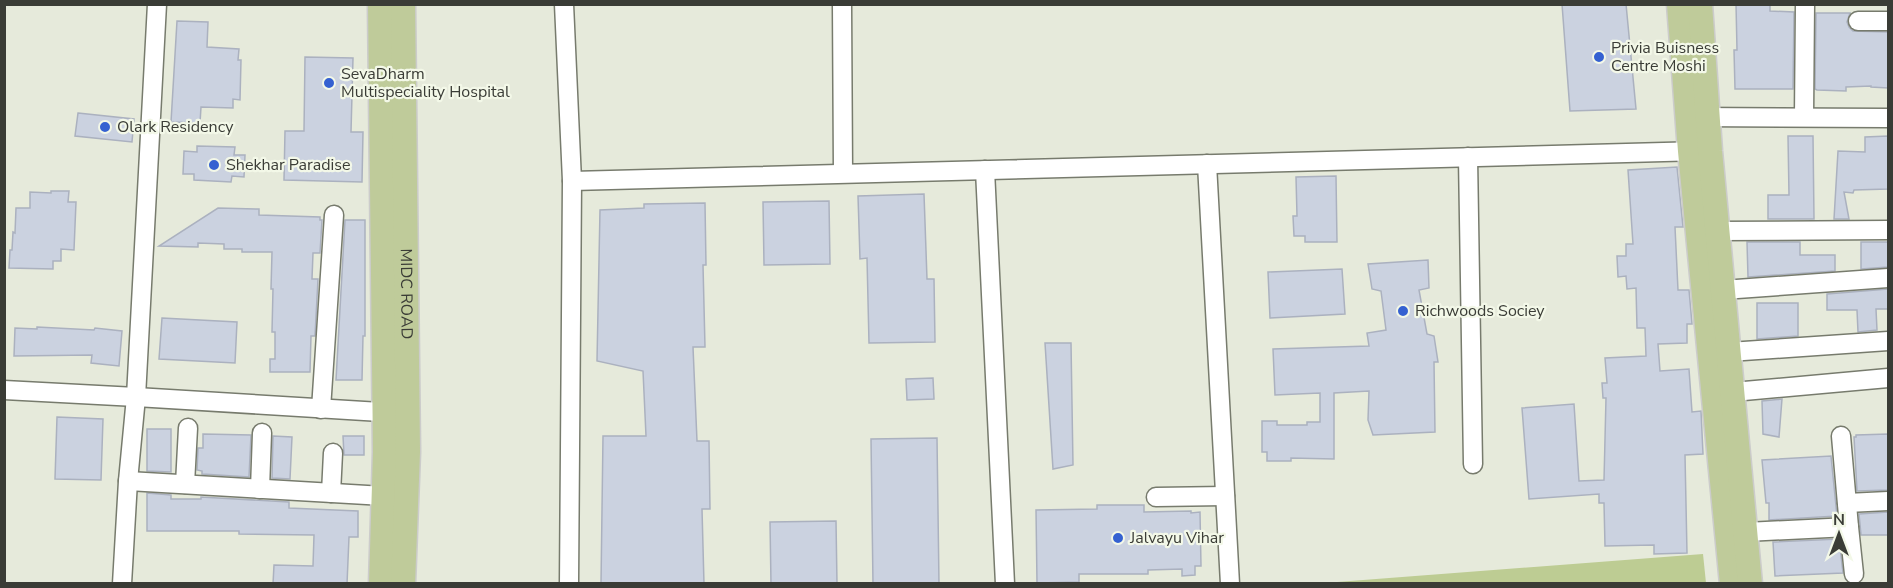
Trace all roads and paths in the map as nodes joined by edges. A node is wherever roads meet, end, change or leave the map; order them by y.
1 (157, 4) edge
2 (380, 4) edge
3 (402, 4) edge
4 (564, 4) edge
5 (842, 4) edge
6 (1679, 4) edge
7 (1700, 4) edge
8 (1805, 4) edge
9 (1858, 21) dead end
10 (1888, 21) edge
11 (1804, 116) junction
12 (1697, 117) junction
13 (1888, 118) edge
14 (1700, 151) junction
15 (1468, 157) junction
16 (1207, 164) junction
17 (985, 170) junction
18 (843, 173) junction
19 (572, 181) junction
20 (334, 216) dead end
21 (1888, 230) edge
22 (1718, 231) junction
23 (1888, 278) edge
24 (1723, 290) junction
25 (1888, 341) edge
26 (1729, 352) junction
27 (1888, 378) edge
28 (4, 390) edge
29 (1733, 392) junction
30 (136, 397) junction
31 (321, 409) junction
32 (396, 413) junction
33 (188, 428) dead end
34 (262, 433) dead end
35 (1841, 436) dead end
36 (333, 453) dead end
37 (1473, 464) dead end
38 (128, 481) junction
39 (185, 484) junction
40 (260, 489) junction
41 (331, 493) junction
42 (384, 496) junction
43 (1225, 496) junction
44 (1156, 497) dead end
45 (1888, 501) edge
46 (1847, 503) junction
47 (1850, 527) junction
48 (1746, 532) junction
49 (1854, 573) dead end
50 (122, 584) edge
51 (381, 584) edge
52 (404, 584) edge
53 (568, 584) edge
54 (1005, 584) edge
55 (1230, 584) edge
56 (1732, 584) edge
57 (1750, 584) edge

1 - 30 street
2 - 32 main road, MIDC ROAD
3 - 32 main road, MIDC ROAD
4 - 19 street
5 - 18 street
6 - 12 main road
7 - 12 main road
8 - 11 street
9 - 10 street
11 - 12 street
11 - 13 street
12 - 14 main road
14 - 15 street
14 - 22 main road
14 - 56 main road
15 - 16 street
15 - 37 street
16 - 17 street
16 - 43 street
17 - 18 street
17 - 54 street
18 - 19 street
19 - 53 street
20 - 31 street
21 - 22 street
22 - 24 main road
23 - 24 street
24 - 26 main road
25 - 26 street
26 - 29 main road
27 - 29 street
28 - 30 street
29 - 48 main road
30 - 31 street
30 - 38 street
31 - 32 street
32 - 42 main road, MIDC ROAD
32 - 52 main road, MIDC ROAD
33 - 39 street
34 - 40 street
35 - 46 street
36 - 41 street
38 - 39 street
38 - 50 street
39 - 40 street
40 - 41 street
41 - 42 street
42 - 51 main road, MIDC ROAD
43 - 44 street
43 - 55 street
45 - 46 street
46 - 47 street
47 - 48 street
47 - 49 street
48 - 57 main road

